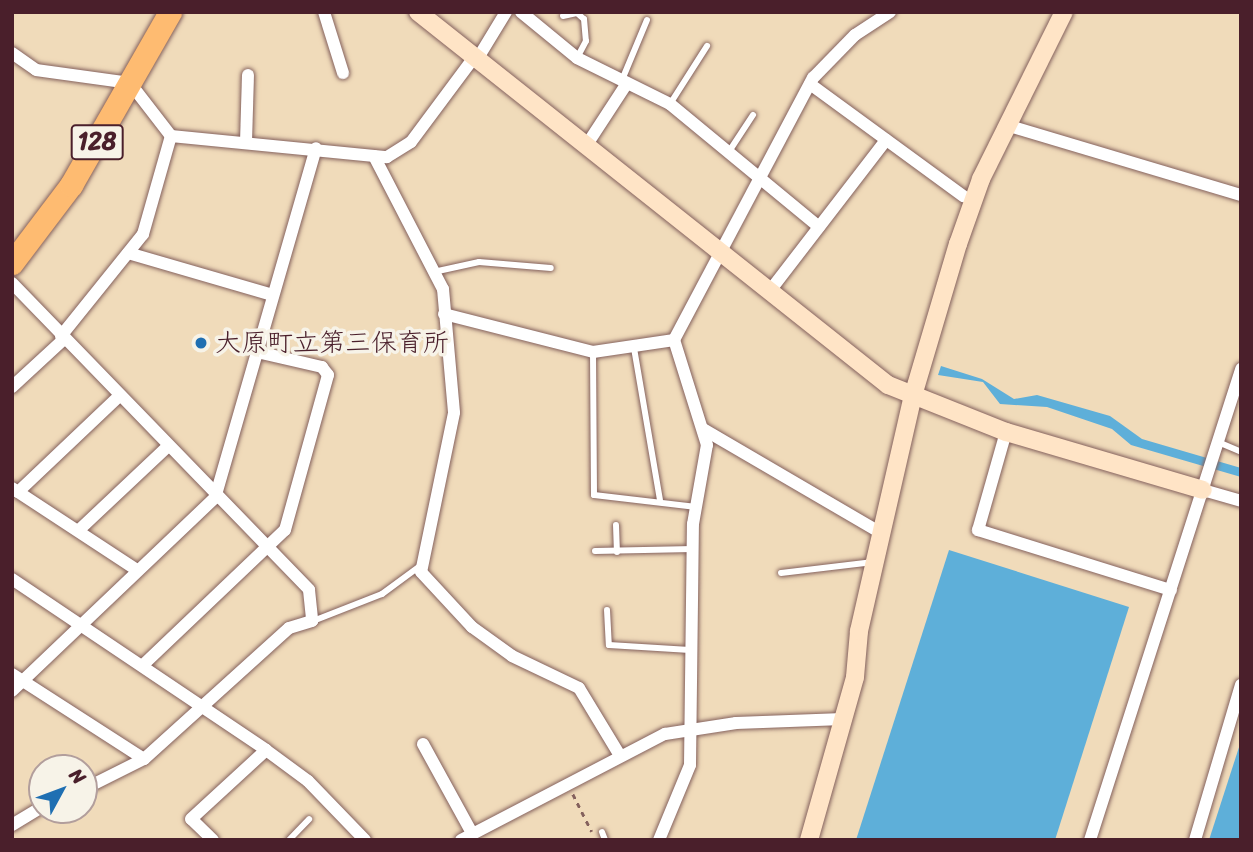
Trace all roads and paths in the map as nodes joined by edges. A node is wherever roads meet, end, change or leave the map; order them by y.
1 (170, 12) edge
2 (324, 12) edge
3 (418, 12) edge
4 (506, 12) edge
5 (890, 12) edge
6 (1064, 12) edge
7 (524, 13) edge
8 (563, 16) dead end
9 (647, 20) dead end
10 (707, 46) dead end
11 (12, 53) edge
12 (477, 57) junction
13 (577, 58) junction
14 (342, 73) dead end
15 (247, 75) dead end
16 (624, 82) junction
17 (130, 83) junction
18 (810, 84) junction
19 (670, 104) junction
20 (753, 115) dead end
21 (1006, 125) junction
22 (171, 136) junction
23 (886, 140) junction
24 (246, 142) junction
25 (586, 146) junction
26 (316, 149) junction
27 (730, 150) junction
28 (374, 156) junction
29 (759, 174) junction
30 (1241, 195) edge
31 (963, 196) dead end
32 (819, 226) junction
33 (128, 253) junction
34 (720, 253) junction
35 (12, 263) edge
36 (551, 268) dead end
37 (438, 271) junction
38 (12, 282) edge
39 (769, 292) junction
40 (273, 295) junction
41 (444, 314) junction
42 (62, 337) junction
43 (674, 340) junction
44 (634, 348) junction
45 (257, 352) junction
46 (593, 352) junction
47 (1241, 369) edge
48 (12, 387) edge
49 (119, 396) junction
50 (912, 399) junction
51 (702, 429) junction
52 (1006, 432) junction
53 (1217, 444) junction
54 (168, 446) junction
55 (1241, 452) edge
56 (15, 490) edge
57 (1203, 490) junction
58 (215, 498) junction
59 (660, 500) junction
60 (1241, 501) edge
61 (696, 507) junction
62 (616, 525) dead end
63 (79, 530) junction
64 (881, 534) junction
65 (268, 547) junction
66 (693, 549) junction
67 (595, 551) dead end
68 (617, 552) junction
69 (874, 562) junction
70 (420, 566) junction
71 (137, 569) junction
72 (781, 573) dead end
73 (12, 579) edge
74 (1171, 590) junction
75 (607, 610) dead end
76 (312, 621) junction
77 (82, 624) junction
78 (691, 650) junction
79 (143, 665) junction
80 (18, 677) edge
81 (1241, 685) edge
82 (12, 691) edge
83 (204, 705) junction
84 (843, 719) junction
85 (689, 732) junction
86 (423, 744) dead end
87 (266, 750) junction
88 (619, 754) junction
89 (144, 759) junction
90 (566, 780) junction
91 (98, 782) edge
92 (28, 815) edge
93 (309, 819) dead end
94 (12, 825) edge
95 (355, 829) junction
96 (602, 832) joint
97 (467, 837) edge
98 (213, 840) edge
99 (289, 840) edge
100 (345, 840) edge
101 (365, 840) edge
102 (605, 840) edge
103 (659, 840) edge
104 (809, 840) edge
105 (1090, 840) edge
106 (1195, 840) edge

1 - 17 highway, 128
2 - 14 street
3 - 12 street
4 - 12 street
5 - 18 street
6 - 21 street
7 - 13 street
8 - 13 lane
9 - 16 lane
10 - 19 lane
11 - 17 street
12 - 25 street
12 - 28 street
13 - 16 street
15 - 24 street
16 - 19 street
16 - 25 street
17 - 22 street
17 - 35 highway, 128
18 - 23 street
18 - 29 street
19 - 27 street
20 - 27 lane
21 - 30 street
21 - 50 street
22 - 24 street
22 - 33 street
23 - 31 street
23 - 32 street
24 - 26 street
25 - 34 street
26 - 28 street
26 - 40 street
27 - 29 street
28 - 37 street
29 - 32 street
29 - 34 street
32 - 39 street
33 - 40 street
33 - 42 street
34 - 39 street
34 - 43 street
36 - 37 lane
37 - 41 street
38 - 42 street
39 - 50 street
40 - 45 street
41 - 46 street
41 - 70 street
42 - 48 street
42 - 49 street
43 - 44 street
43 - 51 street
44 - 46 street
44 - 59 lane
45 - 58 street
45 - 65 street
46 - 59 lane
47 - 53 street
49 - 54 street
49 - 56 street
50 - 52 street
50 - 64 street
51 - 61 street
51 - 64 street
52 - 57 street
52 - 74 street
53 - 55 lane
53 - 57 street
54 - 58 street
54 - 63 street
56 - 63 street
57 - 60 street
57 - 74 street
58 - 65 street
58 - 71 street
59 - 61 lane
61 - 66 street
62 - 68 lane
63 - 71 street
64 - 69 street
65 - 76 street
65 - 79 street
66 - 68 lane
66 - 78 street
67 - 68 lane
69 - 72 lane
69 - 84 street
70 - 76 lane
70 - 88 street
71 - 77 street
73 - 77 street
74 - 105 street
75 - 78 lane
76 - 83 street
77 - 79 street
77 - 80 street
78 - 85 street
79 - 83 street
80 - 82 street
80 - 89 street
81 - 106 street
83 - 87 street
83 - 89 street
84 - 85 street
84 - 104 street
85 - 88 street
85 - 103 street
86 - 97 street
87 - 95 street
87 - 98 street
88 - 90 street
89 - 91 street
90 - 96 path
90 - 97 street
92 - 94 street
93 - 99 lane
95 - 100 street
95 - 101 street
96 - 102 lane

